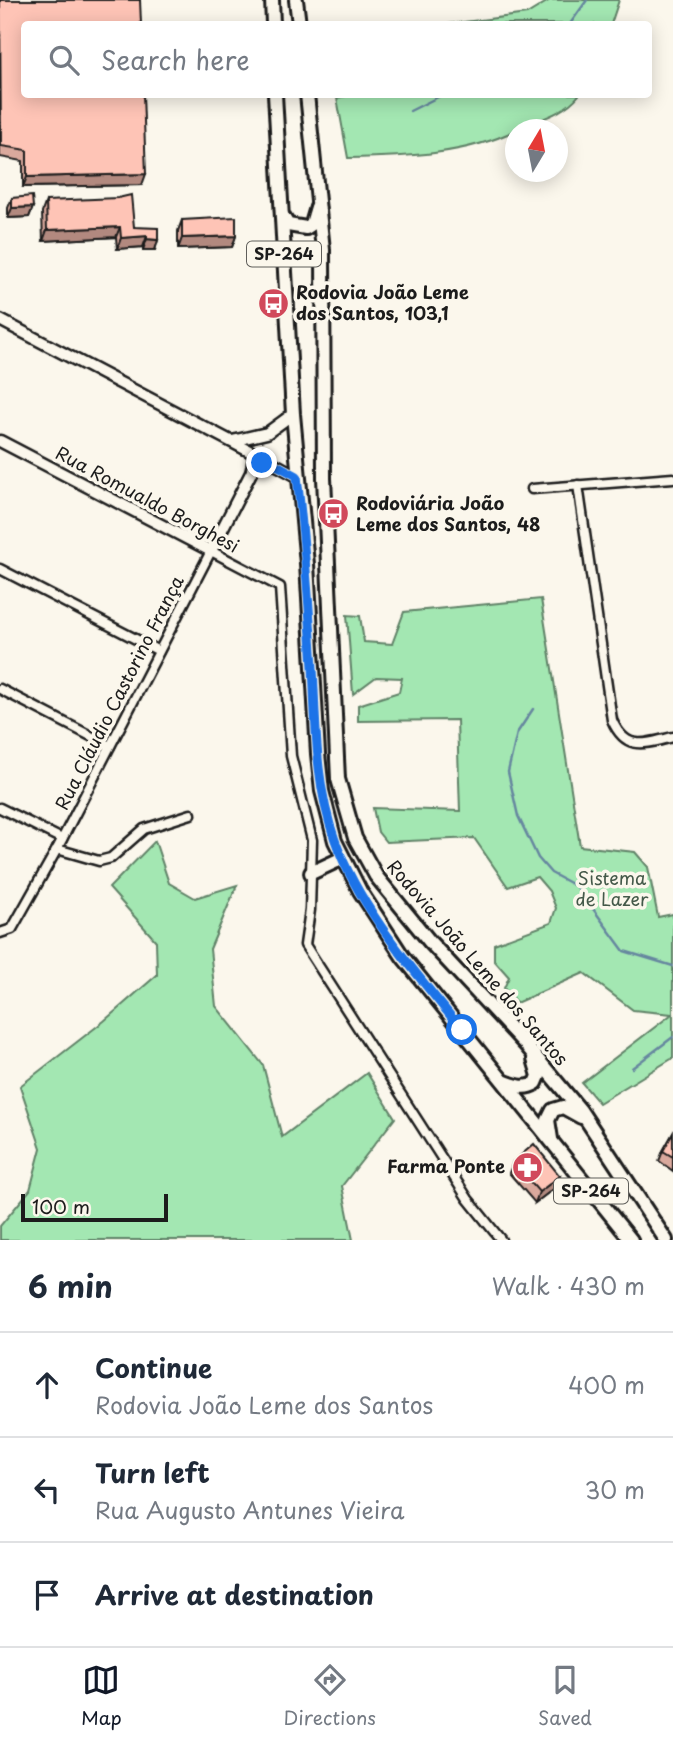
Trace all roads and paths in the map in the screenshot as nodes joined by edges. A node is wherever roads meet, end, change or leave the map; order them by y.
1 (272, 0) edge
2 (296, 0) edge
3 (273, 21) edge
4 (299, 21) edge
5 (275, 98) edge
6 (307, 98) edge
7 (318, 196) junction
8 (282, 215) junction
9 (0, 320) edge
10 (293, 414) junction
11 (0, 441) edge
12 (232, 441) junction
13 (252, 469) junction
14 (297, 476) junction
15 (673, 478) edge
16 (578, 485) junction
17 (532, 489) dead end
18 (211, 551) junction
19 (0, 569) edge
20 (159, 651) junction
21 (0, 689) edge
22 (673, 737) edge
23 (110, 746) junction
24 (0, 808) edge
25 (191, 814) dead end
26 (62, 839) junction
27 (57, 849) junction
28 (343, 858) junction
29 (311, 873) junction
30 (0, 933) edge
31 (529, 1049) junction
32 (504, 1082) junction
33 (589, 1124) junction
34 (552, 1141) junction
35 (501, 1240) edge
36 (631, 1240) edge
37 (666, 1240) edge

1 - 3 main road
2 - 4 main road
5 - 8 main road, SP-264
6 - 7 main road, Rodovia João Leme dos Santos / SP-264
7 - 8 main road
7 - 31 main road, Rodovia João Leme dos Santos / SP-264
8 - 10 main road, SP-264
9 - 12 street
10 - 12 street
10 - 14 main road, SP-264
11 - 18 street, Rua Romualdo Borghesi
12 - 13 street, Rua Cláudio Castorino França
13 - 14 street
13 - 18 street, Rua Cláudio Castorino França
14 - 28 main road, SP-264
15 - 16 street
16 - 17 street
16 - 22 street
18 - 20 street, Rua Cláudio Castorino França
18 - 29 street, Rua Romualdo Borghesi
19 - 20 street
20 - 23 street, Rua Cláudio Castorino França
21 - 23 street
23 - 26 street, Rua Cláudio Castorino França
24 - 26 street
25 - 27 street
26 - 27 street, Rua Cláudio Castorino França
27 - 30 street, Rua Cláudio Castorino França
28 - 29 main road
28 - 32 main road, SP-264
29 - 35 street
31 - 32 main road
31 - 33 main road, Rodovia João Leme dos Santos / SP-264
32 - 34 main road, SP-264
33 - 34 main road
33 - 37 main road, Rodovia João Leme dos Santos / SP-264
34 - 36 main road, SP-264

